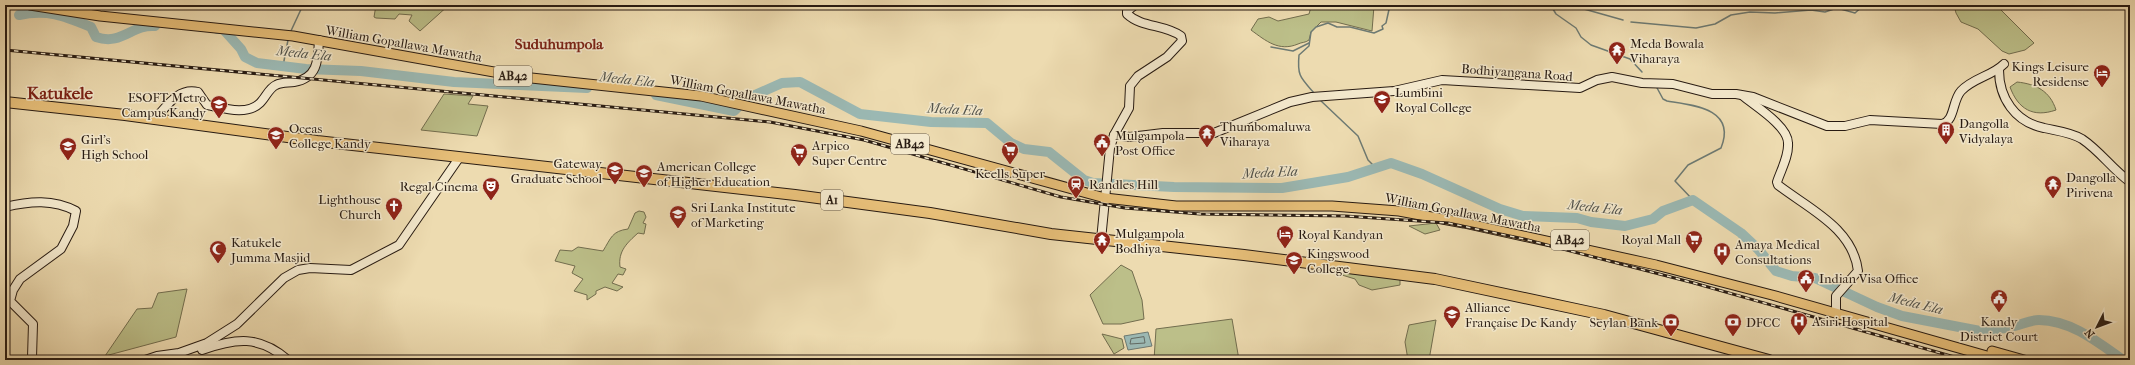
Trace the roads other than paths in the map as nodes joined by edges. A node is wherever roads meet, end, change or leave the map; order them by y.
1 (30, 5) edge
2 (1135, 5) edge
3 (319, 40) junction
4 (1742, 96) junction
5 (5, 102) edge
6 (155, 119) junction
7 (1114, 135) junction
8 (459, 158) junction
9 (2130, 182) edge
10 (1106, 194) junction
11 (5, 207) edge
12 (1101, 240) junction
13 (1836, 310) junction
14 (157, 356) junction
15 (35, 360) edge
16 (145, 360) edge
17 (288, 360) edge
18 (1769, 360) edge
19 (2000, 360) edge
20 (2024, 360) edge

1 - 3 main road, William Gopallawa Mawatha / AB42
2 - 7 street
3 - 6 street
3 - 10 main road, William Gopallawa Mawatha / AB42
4 - 7 street, Bodhiyangana Road
4 - 9 street, Bodhiyangana Road
4 - 13 street
5 - 6 highway, A1
6 - 8 highway, A1
7 - 10 street
8 - 12 highway, A1
8 - 14 street
10 - 12 street
10 - 13 main road, William Gopallawa Mawatha / AB42
11 - 15 street
12 - 18 highway, A1
13 - 19 main road, William Gopallawa Mawatha / AB42
13 - 20 main road, William Gopallawa Mawatha / AB42
14 - 16 street
14 - 17 street

